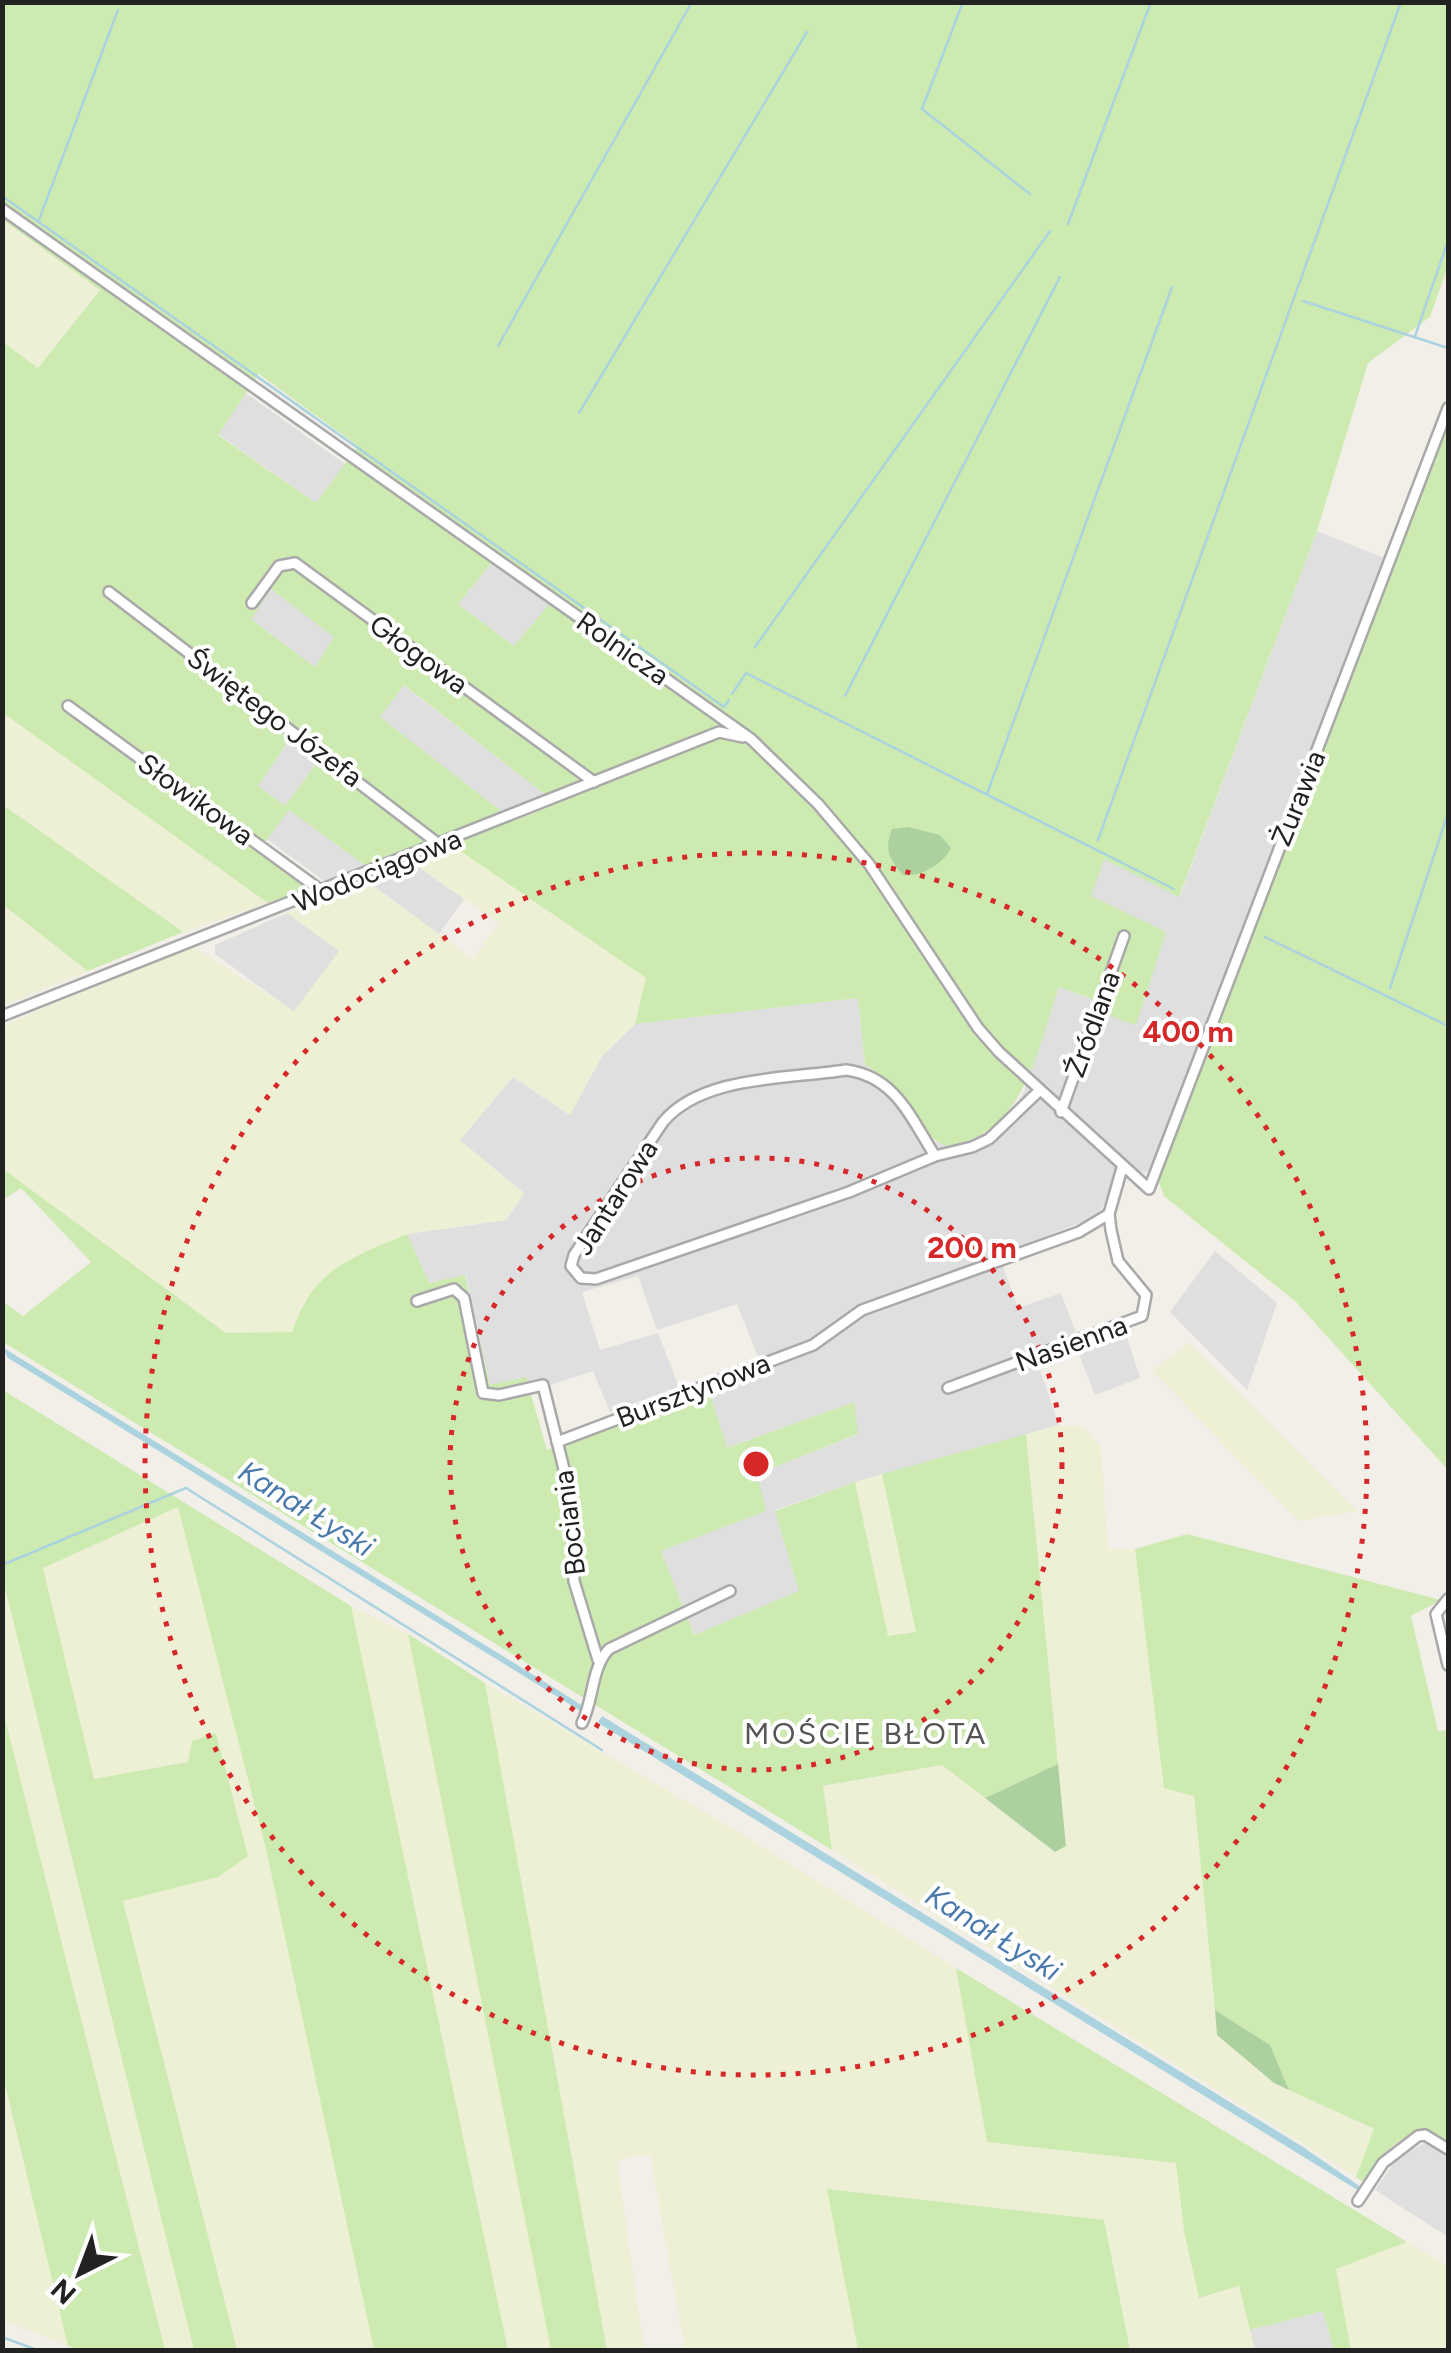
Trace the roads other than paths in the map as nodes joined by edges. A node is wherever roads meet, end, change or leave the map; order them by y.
1 (2, 208) edge
2 (1448, 408) edge
3 (108, 592) dead end
4 (252, 604) dead end
5 (68, 706) dead end
6 (751, 739) junction
7 (594, 782) junction
8 (440, 844) junction
9 (323, 892) junction
10 (1124, 936) dead end
11 (2, 1016) edge
12 (1039, 1091) junction
13 (1061, 1112) junction
14 (935, 1156) junction
15 (1122, 1168) junction
16 (1149, 1189) joint
17 (1109, 1214) junction
18 (417, 1301) dead end
19 (948, 1388) dead end
20 (557, 1442) junction
21 (730, 1591) dead end
22 (1448, 1598) edge
23 (598, 1660) junction
24 (1448, 1665) edge
25 (582, 1724) dead end
26 (1448, 2149) edge
27 (1358, 2201) dead end

1 - 6 street, Rolnicza
2 - 16 street, Żurawia
3 - 8 street, Świętego Józefa
4 - 7 street, Głogowa
5 - 9 street, Słowikowa
6 - 7 street, Wodociągowa
6 - 12 street, Rolnicza
7 - 8 street, Wodociągowa
8 - 9 street, Wodociągowa
9 - 11 street, Wodociągowa
10 - 13 street, Źródlana
12 - 13 street, Rolnicza
12 - 14 street, Jantarowa
13 - 15 street, Rolnicza
14 - 14 street, Jantarowa
15 - 16 street, Rolnicza
15 - 17 street, Nasienna
17 - 19 street, Nasienna
17 - 20 street, Bursztynowa
18 - 20 street, Bociania
20 - 23 street, Bociania
21 - 23 street
22 - 24 street
23 - 25 street
26 - 27 street

